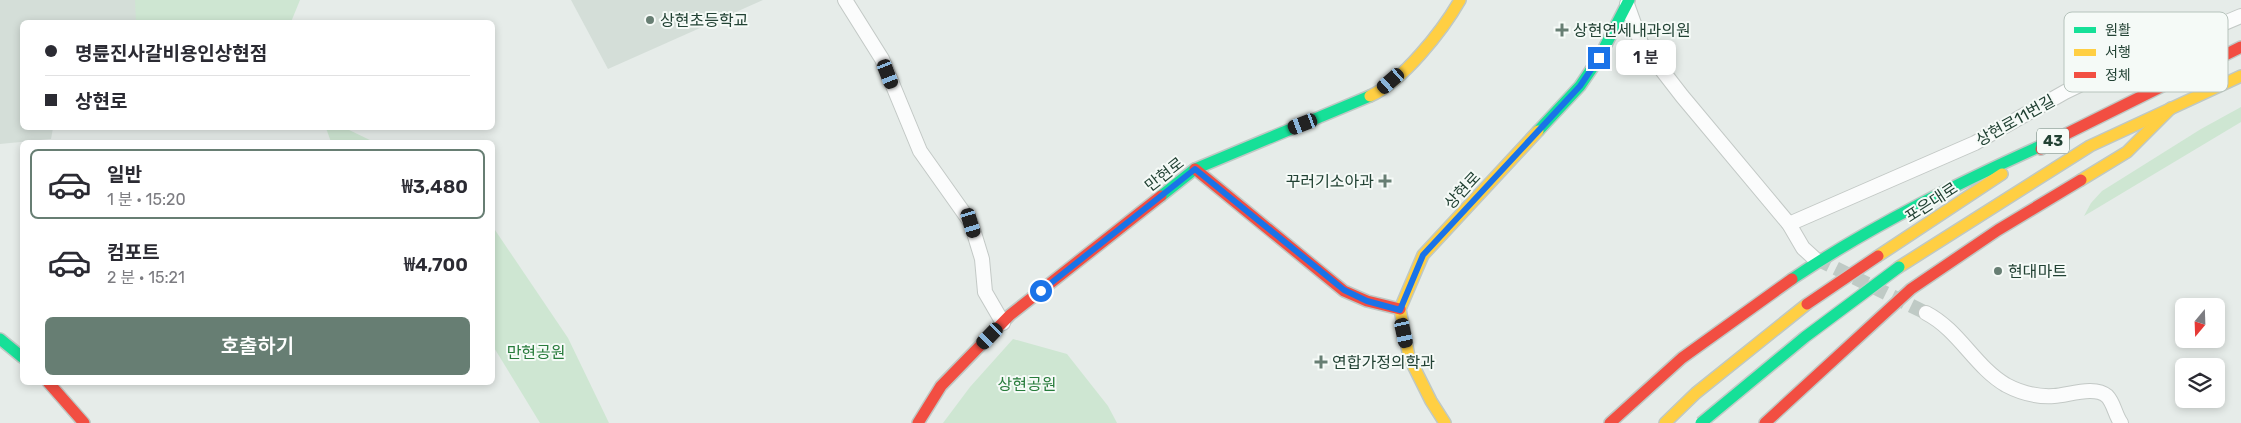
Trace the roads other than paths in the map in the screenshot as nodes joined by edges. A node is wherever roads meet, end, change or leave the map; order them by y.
1 (845, 0) edge
2 (1460, 0) edge
3 (1627, 1) edge
4 (2241, 16) edge
5 (2228, 21) edge
6 (2241, 47) edge
7 (2228, 53) edge
8 (2241, 76) edge
9 (2228, 82) edge
10 (2065, 92) edge
11 (2151, 92) edge
12 (2206, 92) edge
13 (2171, 108) junction
14 (2054, 140) junction
15 (1195, 169) junction
16 (1788, 224) junction
17 (1815, 258) tunnel mouth
18 (1400, 310) junction
19 (1926, 313) tunnel mouth
20 (1003, 323) junction
21 (0, 339) edge
22 (20, 355) edge
23 (51, 385) edge
24 (84, 423) edge
25 (918, 423) edge
26 (1445, 423) edge
27 (1610, 423) edge
28 (1665, 423) edge
29 (1701, 423) edge
30 (1766, 423) edge
31 (2121, 423) edge

1 - 20 street
2 - 15 main road, 만현로
3 - 16 street
3 - 18 main road, 상현로
4 - 5 street, 상현로11번길
6 - 7 main road, 포은대로 / 43
8 - 9 main road, 43
10 - 16 street, 상현로11번길
11 - 14 main road, 포은대로 / 43
12 - 13 main road, 43
13 - 29 main road, 43, bridge
13 - 30 main road
14 - 27 main road
14 - 28 main road, 포은대로 / 43, bridge
15 - 18 main road
15 - 20 main road, 만현로
16 - 17 street
18 - 26 main road
19 - 31 street
20 - 25 main road, 만현로
21 - 22 main road
23 - 24 main road

